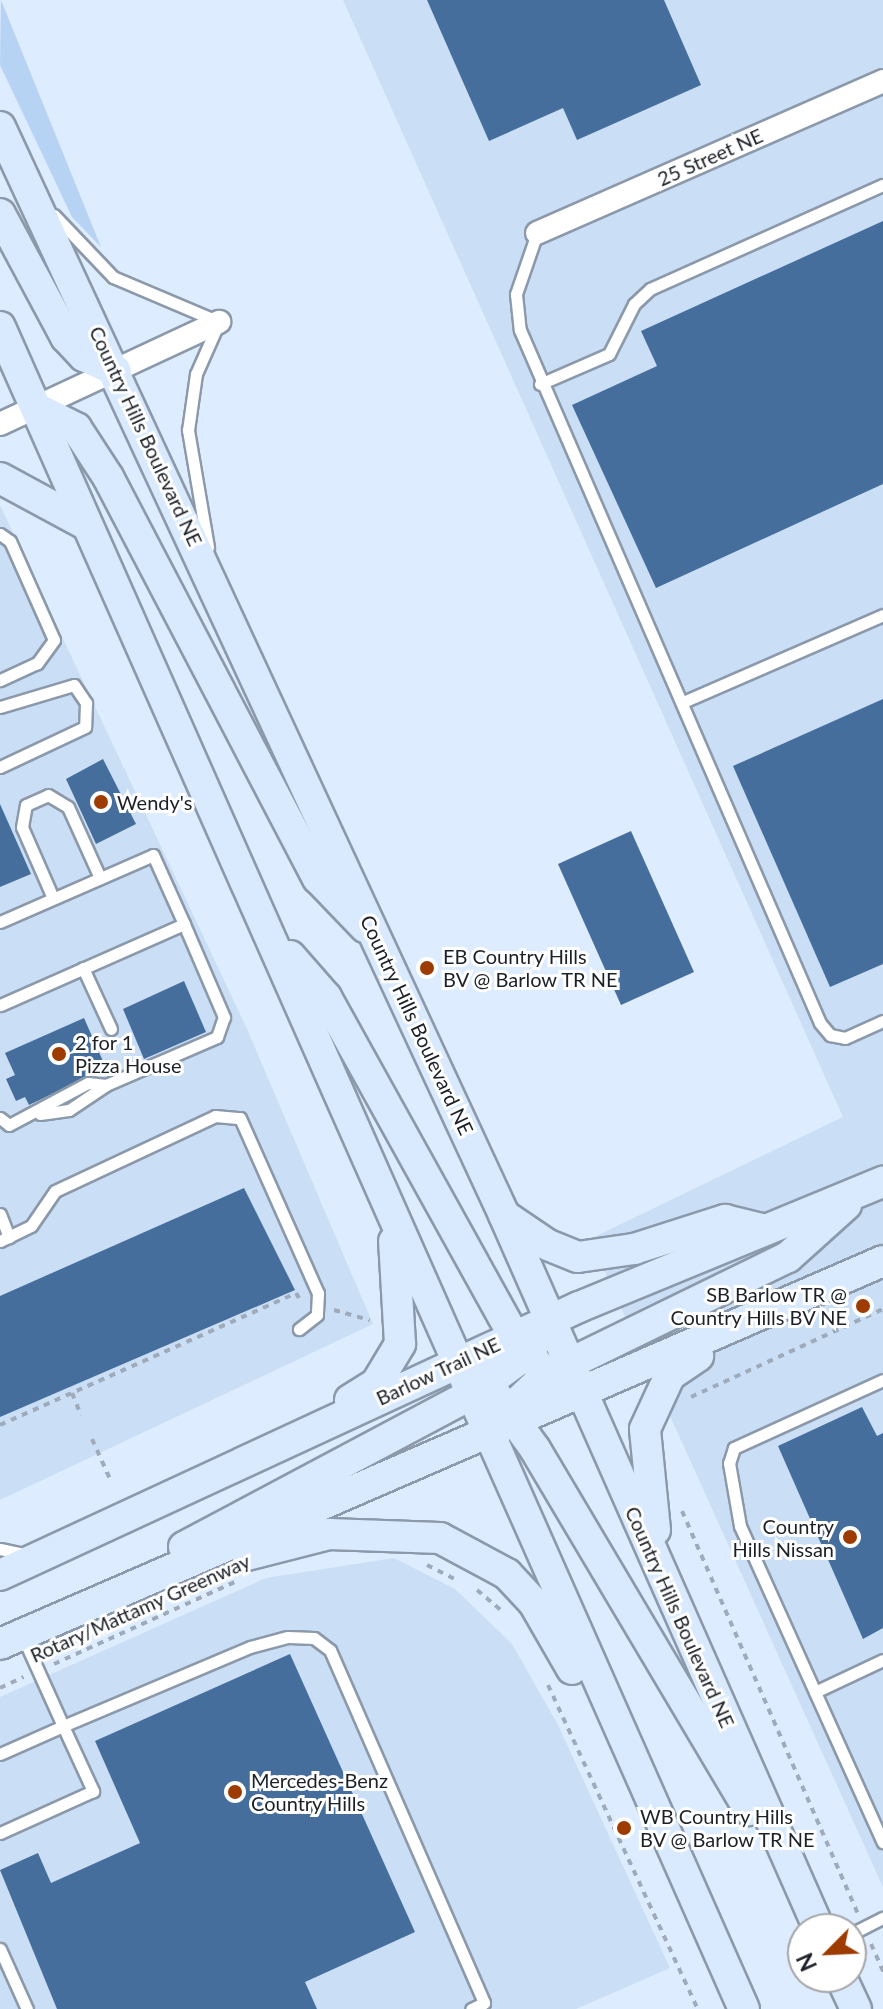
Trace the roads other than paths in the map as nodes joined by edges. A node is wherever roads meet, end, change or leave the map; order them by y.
1 (883, 81) edge
2 (0, 127) edge
3 (24, 178) junction
4 (883, 185) edge
5 (0, 214) edge
6 (537, 233) joint
7 (219, 322) junction
8 (0, 327) edge
9 (116, 371) junction
10 (540, 384) junction
11 (36, 408) junction
12 (0, 424) edge
13 (0, 478) edge
14 (87, 525) junction
15 (0, 534) edge
16 (216, 587) junction
17 (883, 615) edge
18 (0, 680) edge
19 (683, 702) junction
20 (0, 707) edge
21 (0, 767) edge
22 (100, 878) junction
23 (53, 898) junction
24 (0, 922) edge
25 (184, 924) junction
26 (270, 934) junction
27 (380, 942) junction
28 (83, 968) junction
29 (0, 1005) edge
30 (883, 1021) edge
31 (111, 1029) dead end
32 (0, 1118) edge
33 (873, 1186) edge
34 (0, 1214) edge
35 (392, 1215) junction
36 (504, 1215) junction
37 (765, 1230) junction
38 (4, 1239) edge
39 (883, 1261) edge
40 (766, 1312) junction
41 (549, 1321) junction
42 (299, 1329) dead end
43 (539, 1357) junction
44 (459, 1361) junction
45 (883, 1380) edge
46 (480, 1389) junction
47 (581, 1394) junction
48 (512, 1414) junction
49 (488, 1434) junction
50 (270, 1451) junction
51 (0, 1549) edge
52 (45, 1557) junction
53 (0, 1575) edge
54 (157, 1579) junction
55 (664, 1579) junction
56 (0, 1583) edge
57 (19, 1635) edge
58 (883, 1660) edge
59 (815, 1692) junction
60 (63, 1726) junction
61 (0, 1754) edge
62 (656, 1820) junction
63 (0, 1833) edge
64 (883, 1842) edge
65 (809, 1913) edge
66 (812, 1913) edge
67 (0, 1949) edge
68 (27, 2009) edge
69 (471, 2009) edge
70 (747, 2009) edge

1 - 6 street, 25 Street NE
2 - 3 main road, Country Hills Boulevard NE
3 - 7 lane
3 - 9 main road, Country Hills Boulevard NE
4 - 10 lane
5 - 9 main road
6 - 10 lane
7 - 9 street
7 - 16 lane
8 - 11 main road
9 - 11 street
9 - 16 main road, Country Hills Boulevard NE
10 - 19 lane
11 - 12 street
11 - 14 main road
11 - 27 main road
13 - 14 main road
14 - 26 main road
15 - 18 lane
16 - 27 main road, Country Hills Boulevard NE
17 - 19 lane
19 - 30 lane
20 - 21 lane
22 - 23 lane
22 - 23 lane
22 - 25 lane
23 - 24 lane
25 - 28 lane
25 - 32 lane
26 - 35 main road
26 - 43 main road
27 - 36 main road, Country Hills Boulevard NE
28 - 29 lane
28 - 31 lane
33 - 37 main road, Barlow Trail NE
33 - 43 main road
34 - 38 lane
35 - 44 main road
35 - 50 main road
36 - 37 main road
36 - 41 main road, Country Hills Boulevard NE
37 - 41 main road, Barlow Trail NE
38 - 42 lane
39 - 40 main road
40 - 47 main road
40 - 55 main road
41 - 43 main road, Barlow Trail NE
41 - 43 main road, Country Hills Boulevard NE
43 - 44 main road, Barlow Trail NE
43 - 46 main road
43 - 47 main road, Country Hills Boulevard NE
43 - 48 main road
44 - 46 main road
44 - 50 main road, Barlow Trail NE
45 - 59 lane
46 - 48 main road
46 - 49 main road
46 - 57 main road
47 - 48 main road
47 - 55 main road, Country Hills Boulevard NE
48 - 49 main road
48 - 65 main road
49 - 54 main road
49 - 62 main road
50 - 52 main road, Barlow Trail NE
51 - 52 lane
52 - 53 main road, Barlow Trail NE
52 - 56 main road
54 - 57 main road
54 - 62 main road
55 - 66 main road, Country Hills Boulevard NE
57 - 60 lane
58 - 59 lane
59 - 64 lane
60 - 61 lane
60 - 63 lane
60 - 69 lane
62 - 70 main road
67 - 68 lane

